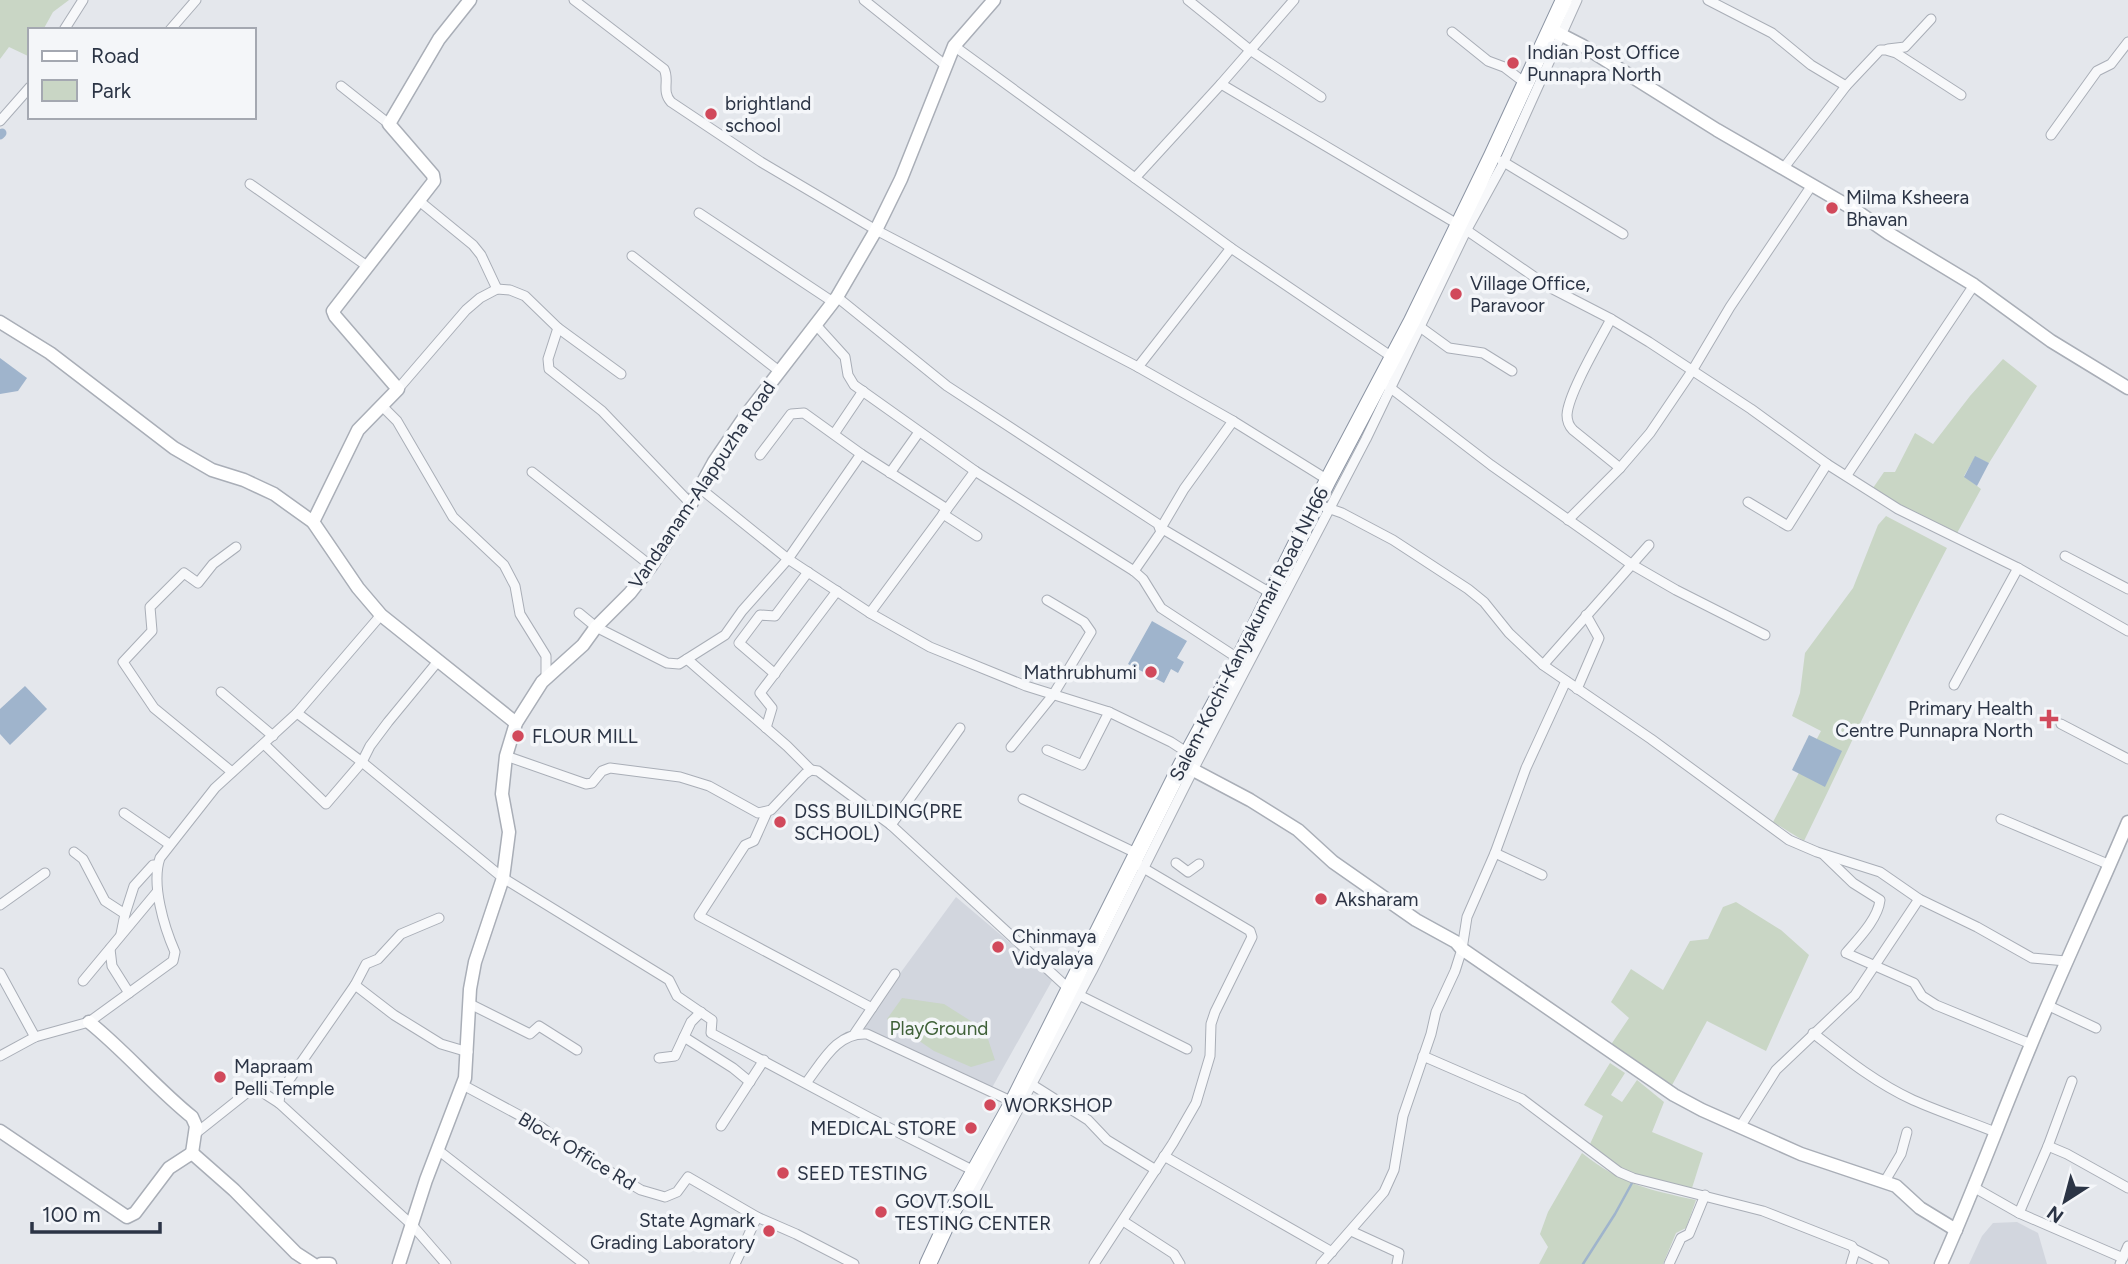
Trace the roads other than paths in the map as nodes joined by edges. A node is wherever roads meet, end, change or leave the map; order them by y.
1 (83, 0) edge
2 (196, 0) edge
3 (470, 0) edge
4 (574, 0) edge
5 (864, 0) edge
6 (994, 0) edge
7 (1188, 0) edge
8 (1294, 0) edge
9 (1563, 0) edge
10 (1577, 0) edge
11 (1708, 0) edge
12 (1931, 19) dead end
13 (65, 28) edge
14 (172, 28) edge
15 (1452, 32) dead end
16 (1556, 32) junction
17 (2128, 42) edge
18 (954, 46) junction
19 (1250, 50) junction
20 (1886, 50) junction
21 (945, 65) junction
22 (1525, 83) junction
23 (1222, 84) junction
24 (341, 86) dead end
25 (1846, 86) junction
26 (28, 89) edge
27 (1961, 95) dead end
28 (1321, 97) dead end
29 (0, 121) edge
30 (388, 124) junction
31 (2051, 135) dead end
32 (1498, 159) junction
33 (1783, 169) junction
34 (1135, 178) junction
35 (250, 184) dead end
36 (1812, 186) junction
37 (418, 200) junction
38 (699, 213) dead end
39 (1463, 228) junction
40 (876, 230) junction
41 (1623, 234) dead end
42 (1231, 248) junction
43 (632, 256) dead end
44 (367, 266) junction
45 (1974, 285) junction
46 (497, 289) junction
47 (835, 299) junction
48 (1611, 319) junction
49 (0, 322) edge
50 (1415, 323) junction
51 (816, 325) junction
52 (558, 328) junction
53 (1392, 357) junction
54 (1139, 368) junction
55 (779, 371) junction
56 (1692, 371) junction
57 (1512, 372) dead end
58 (621, 374) dead end
59 (1386, 384) junction
60 (398, 388) junction
61 (2128, 388) edge
62 (863, 391) junction
63 (381, 405) junction
64 (1233, 421) junction
65 (919, 432) junction
66 (834, 434) junction
67 (861, 454) junction
68 (760, 455) dead end
69 (1827, 464) junction
70 (1620, 468) junction
71 (975, 471) junction
72 (532, 472) dead end
73 (890, 473) junction
74 (1847, 475) junction
75 (1328, 480) junction
76 (701, 489) junction
77 (1748, 502) dead end
78 (691, 504) junction
79 (1324, 506) junction
80 (945, 511) junction
81 (1569, 520) junction
82 (313, 522) junction
83 (1161, 528) junction
84 (977, 536) dead end
85 (1648, 545) dead end
86 (236, 547) dead end
87 (2065, 556) dead end
88 (788, 559) junction
89 (1631, 564) junction
90 (651, 566) junction
91 (2018, 568) junction
92 (1134, 571) junction
93 (808, 572) junction
94 (2128, 589) edge
95 (837, 590) junction
96 (1272, 594) junction
97 (1047, 600) dead end
98 (579, 613) dead end
99 (870, 613) junction
100 (381, 615) junction
101 (1586, 615) junction
102 (596, 627) junction
103 (2128, 631) edge
104 (1765, 635) dead end
105 (687, 659) junction
106 (1239, 659) junction
107 (439, 660) junction
108 (1543, 665) junction
109 (775, 674) junction
110 (546, 678) junction
111 (1566, 681) junction
112 (1954, 685) dead end
113 (1577, 689) junction
114 (221, 692) dead end
115 (1053, 695) junction
116 (1109, 712) junction
117 (297, 713) junction
118 (516, 723) junction
119 (2061, 724) dead end
120 (766, 728) junction
121 (960, 728) dead end
122 (273, 736) junction
123 (264, 744) junction
124 (1011, 747) dead end
125 (1047, 750) dead end
126 (506, 756) junction
127 (2128, 759) edge
128 (362, 762) junction
129 (1187, 762) junction
130 (811, 770) junction
131 (232, 772) junction
132 (1023, 799) dead end
133 (767, 812) junction
134 (124, 813) dead end
135 (2001, 819) dead end
136 (2128, 822) edge
137 (891, 825) junction
138 (169, 844) junction
139 (74, 852) dead end
140 (1495, 853) junction
141 (1823, 854) junction
142 (1139, 861) junction
143 (1176, 863) dead end
144 (1199, 864) dead end
145 (157, 865) junction
146 (2110, 865) junction
147 (45, 873) dead end
148 (1542, 875) dead end
149 (503, 878) junction
150 (157, 892) junction
151 (1919, 899) junction
152 (0, 905) edge
153 (125, 914) junction
154 (439, 918) dead end
155 (121, 936) junction
156 (110, 949) junction
157 (1462, 949) junction
158 (2066, 961) junction
159 (1876, 965) junction
160 (0, 973) edge
161 (895, 974) dead end
162 (83, 981) dead end
163 (355, 985) junction
164 (1074, 992) junction
165 (129, 993) junction
166 (470, 1004) junction
167 (2047, 1005) junction
168 (872, 1008) junction
169 (701, 1013) junction
170 (89, 1022) junction
171 (2096, 1028) dead end
172 (855, 1033) junction
173 (1813, 1033) junction
174 (35, 1037) junction
175 (684, 1037) junction
176 (2031, 1044) junction
177 (1187, 1049) dead end
178 (577, 1050) dead end
179 (468, 1052) junction
180 (0, 1056) edge
181 (1423, 1056) junction
182 (659, 1058) dead end
183 (764, 1060) junction
184 (2072, 1081) dead end
185 (750, 1082) junction
186 (806, 1083) junction
187 (1031, 1084) junction
188 (463, 1085) junction
189 (1013, 1102) junction
190 (279, 1103) junction
191 (722, 1126) dead end
192 (1740, 1127) junction
193 (0, 1131) edge
194 (1907, 1132) dead end
195 (1995, 1132) junction
196 (195, 1134) junction
197 (2048, 1146) junction
198 (438, 1150) junction
199 (192, 1153) junction
200 (1164, 1156) junction
201 (1156, 1170) junction
202 (974, 1171) junction
203 (1885, 1181) junction
204 (1975, 1188) junction
205 (2128, 1188) edge
206 (1705, 1195) junction
207 (953, 1210) junction
208 (2019, 1213) junction
209 (757, 1217) junction
210 (1123, 1221) junction
211 (414, 1226) junction
212 (1956, 1230) junction
213 (1351, 1231) junction
214 (2128, 1246) edge
215 (1854, 1249) junction
216 (1332, 1252) junction
217 (2121, 1261) edge
218 (313, 1264) edge
219 (321, 1264) edge
220 (330, 1264) edge
221 (399, 1264) edge
222 (446, 1264) edge
223 (584, 1264) edge
224 (735, 1264) edge
225 (854, 1264) edge
226 (928, 1264) edge
227 (1094, 1264) edge
228 (1181, 1264) edge
229 (1321, 1264) edge
230 (1397, 1264) edge
231 (1669, 1264) edge
232 (1851, 1264) edge
233 (1884, 1264) edge
234 (1941, 1264) edge

1 - 13 street
2 - 14 street
3 - 30 main road
4 - 40 street
5 - 21 street
6 - 18 main road, Vandaanam-Alappuzha Road
7 - 19 street
8 - 19 street
9 - 16 highway, Salem-Kochi-Kanyakumari Road NH66
10 - 16 street
11 - 25 street
12 - 20 street
15 - 22 street
16 - 22 highway, Salem-Kochi-Kanyakumari Road NH66
16 - 32 street
16 - 33 main road
17 - 31 street
18 - 21 main road, Vandaanam-Alappuzha Road
18 - 34 street
19 - 23 street
19 - 28 street
20 - 25 street
20 - 27 street
21 - 40 main road, Vandaanam-Alappuzha Road
22 - 32 highway, Salem-Kochi-Kanyakumari Road NH66
23 - 34 street
23 - 39 street
24 - 30 street
25 - 33 street
26 - 29 street
30 - 37 main road
32 - 39 highway, Salem-Kochi-Kanyakumari Road NH66
32 - 41 street
33 - 36 main road
34 - 42 street
35 - 44 street
36 - 45 main road
36 - 56 street
37 - 44 main road
37 - 46 street
38 - 47 street
39 - 48 street
39 - 50 highway, Salem-Kochi-Kanyakumari Road NH66
40 - 47 main road, Vandaanam-Alappuzha Road
40 - 54 street
42 - 53 street
42 - 54 street
43 - 55 street
44 - 60 main road
45 - 61 main road
45 - 74 street
46 - 52 street
46 - 60 street
47 - 51 main road, Vandaanam-Alappuzha Road
47 - 83 street
48 - 56 street
48 - 70 street
49 - 82 main road
50 - 53 highway, Salem-Kochi-Kanyakumari Road NH66
50 - 57 street
50 - 59 street
51 - 55 main road, Vandaanam-Alappuzha Road
51 - 62 street
52 - 58 street
52 - 78 street
53 - 59 highway, Salem-Kochi-Kanyakumari Road NH66
54 - 64 street
55 - 76 main road, Vandaanam-Alappuzha Road
56 - 69 street
56 - 70 street
59 - 75 highway, Salem-Kochi-Kanyakumari Road NH66
59 - 79 street
59 - 81 street
60 - 63 main road
62 - 65 street
62 - 66 street
63 - 82 main road
63 - 110 street
64 - 75 street
64 - 83 street
65 - 71 street
65 - 73 street
66 - 67 street
66 - 68 street
67 - 73 street
67 - 88 street
69 - 74 street
69 - 77 street
70 - 81 street
71 - 80 street
71 - 92 street
72 - 90 street
73 - 80 street
74 - 91 street
75 - 79 highway, Salem-Kochi-Kanyakumari Road NH66
76 - 78 main road, Vandaanam-Alappuzha Road
76 - 88 street
78 - 90 main road, Vandaanam-Alappuzha Road
79 - 96 highway, Salem-Kochi-Kanyakumari Road NH66
79 - 108 street
79 - 129 street
80 - 84 street
80 - 99 street
81 - 89 street
82 - 100 main road
83 - 92 street
83 - 96 street
85 - 89 street
86 - 131 street
87 - 94 street
88 - 93 street
88 - 105 street
89 - 101 street
89 - 104 street
90 - 102 main road, Vandaanam-Alappuzha Road
91 - 103 street
91 - 112 street
92 - 106 street
93 - 95 street
93 - 109 street
95 - 99 street
95 - 109 street
96 - 106 highway, Salem-Kochi-Kanyakumari Road NH66
97 - 115 street
98 - 102 street
99 - 115 street
100 - 107 main road
100 - 117 street
101 - 108 street
101 - 113 street
102 - 105 street
102 - 110 main road, Vandaanam-Alappuzha Road
105 - 120 street
106 - 129 highway, Salem-Kochi-Kanyakumari Road NH66
107 - 118 main road
107 - 128 street
108 - 111 street
109 - 120 street
110 - 118 main road, Vandaanam-Alappuzha Road
111 - 113 street
111 - 140 street
113 - 141 street
114 - 122 street
115 - 116 street
115 - 124 street
116 - 125 street
116 - 129 street
117 - 122 street
117 - 128 street
118 - 126 main road, Vandaanam-Alappuzha Road
119 - 127 street
120 - 130 street
121 - 137 street
122 - 123 street
123 - 128 street
123 - 131 street
126 - 133 street
126 - 149 main road, Vandaanam-Alappuzha Road
128 - 149 street
129 - 142 highway, Salem-Kochi-Kanyakumari Road NH66
129 - 157 main road
130 - 133 street
130 - 137 street
131 - 138 street
132 - 142 street
133 - 168 street
134 - 138 street
135 - 146 street
136 - 146 main road
137 - 164 street
138 - 145 street
139 - 153 street
140 - 148 street
140 - 157 street
141 - 151 street
141 - 159 street
142 - 164 highway, Salem-Kochi-Kanyakumari Road NH66
142 - 200 street
143 - 144 street
145 - 150 street
145 - 153 street
146 - 158 main road
147 - 152 street
149 - 166 main road, Vandaanam-Alappuzha Road
149 - 169 street
150 - 155 street
150 - 165 street
151 - 158 street
151 - 159 street
153 - 155 street
154 - 163 street
155 - 156 street
156 - 162 street
156 - 165 street
157 - 181 street
157 - 192 main road
158 - 167 main road
159 - 173 street
159 - 176 street
160 - 174 street
161 - 168 street
163 - 179 street
163 - 190 street
164 - 177 street
164 - 187 street
164 - 189 highway, Salem-Kochi-Kanyakumari Road NH66
165 - 170 street
166 - 178 street
166 - 179 main road, Vandaanam-Alappuzha Road
167 - 171 street
167 - 176 main road
168 - 172 street
169 - 175 street
169 - 183 street
170 - 174 street
170 - 196 main road
172 - 186 street
172 - 189 street
173 - 192 street
173 - 195 street
174 - 180 street
175 - 182 street
175 - 185 street
176 - 195 main road
179 - 188 main road, Vandaanam-Alappuzha Road
181 - 206 street
181 - 213 street
183 - 185 street
183 - 186 street
184 - 197 street
185 - 191 street
186 - 202 street
187 - 201 street
187 - 207 street
188 - 198 main road, Vandaanam-Alappuzha Road
188 - 209 street, Block Office Rd
189 - 202 highway, Salem-Kochi-Kanyakumari Road NH66
190 - 196 street
190 - 211 street
192 - 203 main road
193 - 199 main road
194 - 203 street
195 - 204 main road
196 - 199 main road
197 - 205 street
197 - 208 street
198 - 211 main road, Vandaanam-Alappuzha Road
198 - 223 street
199 - 218 main road
200 - 201 street
200 - 216 street
201 - 210 street
202 - 207 highway, Salem-Kochi-Kanyakumari Road NH66
203 - 212 main road
204 - 208 street
204 - 212 main road
206 - 215 street
206 - 231 street
207 - 226 highway, Salem-Kochi-Kanyakumari Road NH66
208 - 217 street
209 - 224 street
209 - 225 street
210 - 227 street
210 - 228 street
211 - 221 main road, Vandaanam-Alappuzha Road
211 - 222 street
212 - 234 main road
213 - 216 street
213 - 230 street
214 - 217 street
215 - 232 street
215 - 233 street
216 - 229 street
219 - 220 main road

